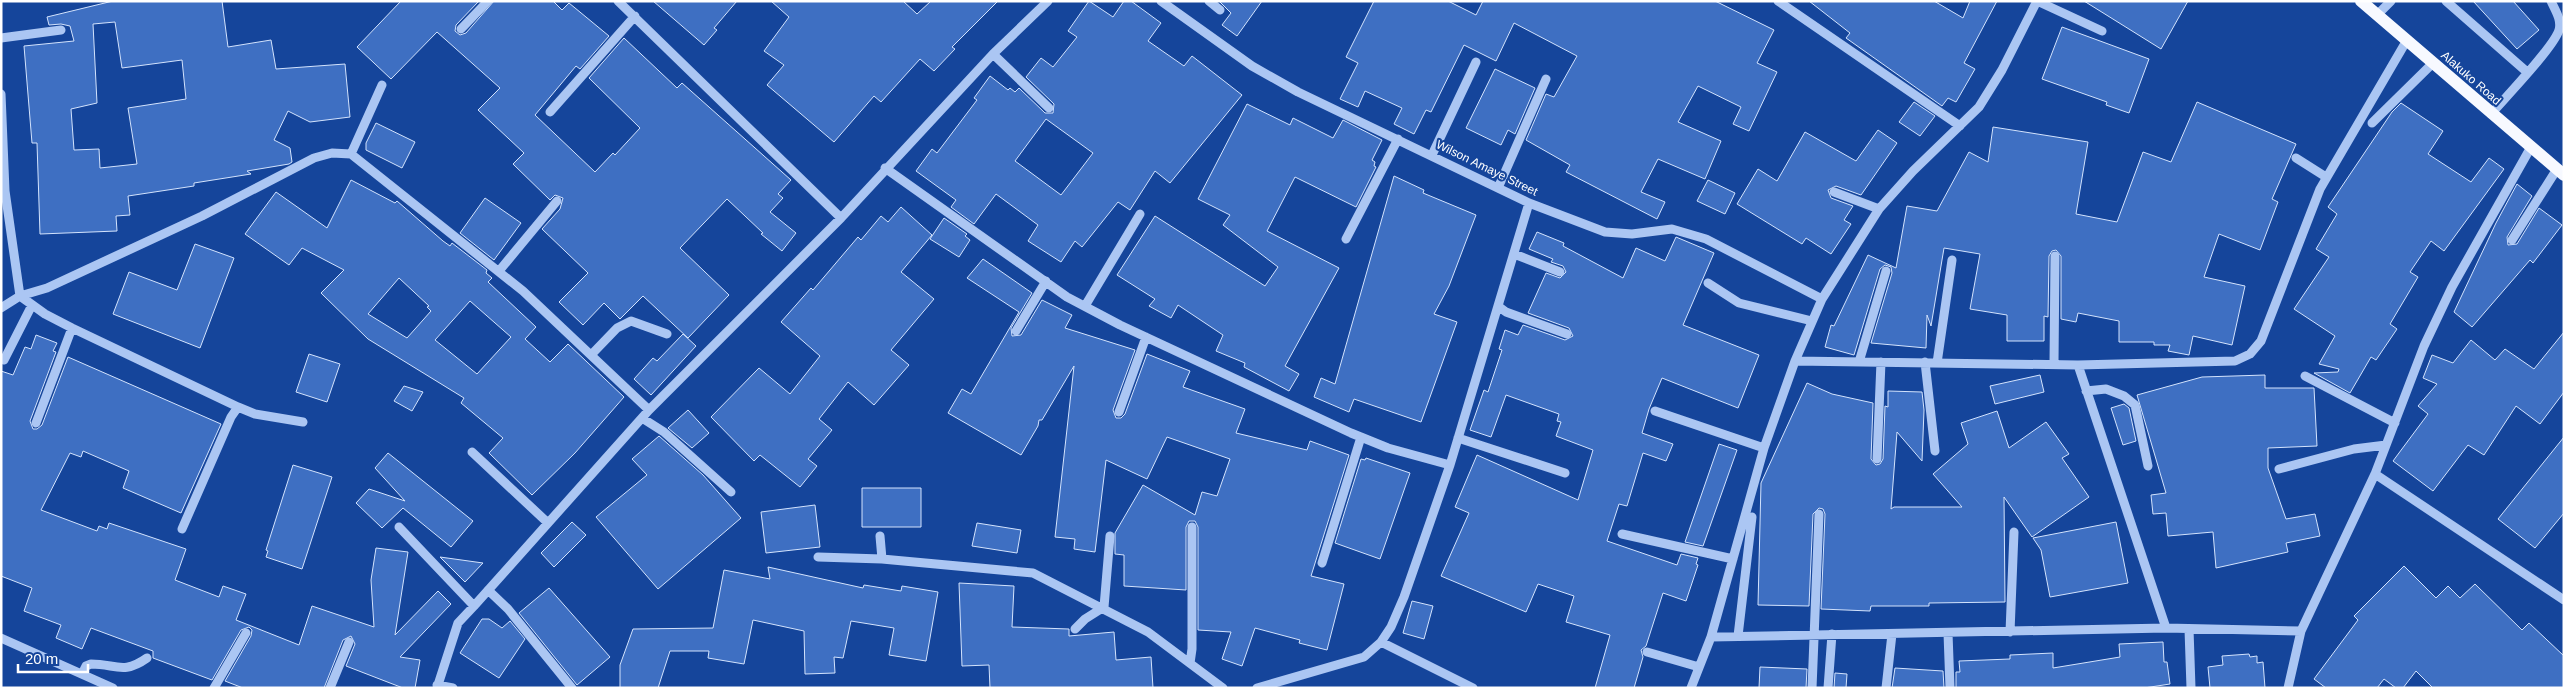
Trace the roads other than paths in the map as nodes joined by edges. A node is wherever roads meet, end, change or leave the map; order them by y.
1 (488, 1) edge
2 (618, 1) edge
3 (1048, 1) edge
4 (1160, 1) edge
5 (1209, 1) edge
6 (1778, 1) edge
7 (2037, 1) edge
8 (2361, 1) edge
9 (2391, 1) edge
10 (2446, 1) edge
11 (2551, 1) edge
12 (1220, 10) dead end
13 (2377, 15) junction
14 (635, 16) junction
15 (461, 29) dead end
16 (61, 30) dead end
17 (2102, 31) dead end
18 (1, 38) edge
19 (2407, 40) junction
20 (993, 54) junction
21 (1476, 62) dead end
22 (2433, 63) junction
23 (2527, 72) junction
24 (1546, 79) dead end
25 (382, 85) dead end
26 (1, 94) edge
27 (1050, 108) dead end
28 (550, 112) dead end
29 (2491, 114) junction
30 (2372, 123) dead end
31 (1960, 126) junction
32 (1398, 139) junction
33 (2532, 147) junction
34 (351, 154) junction
35 (1432, 155) junction
36 (2296, 158) dead end
37 (885, 168) junction
38 (2560, 172) edge
39 (2326, 177) junction
40 (1498, 188) junction
41 (1834, 192) dead end
42 (557, 201) dead end
43 (1529, 203) junction
44 (1879, 209) junction
45 (1140, 214) dead end
46 (841, 218) junction
47 (1346, 239) dead end
48 (2512, 240) dead end
49 (1514, 254) junction
50 (2055, 256) dead end
51 (1952, 260) dead end
52 (499, 271) junction
53 (1886, 271) dead end
54 (1560, 272) dead end
55 (1046, 281) junction
56 (1708, 283) dead end
57 (20, 296) junction
58 (1822, 299) junction
59 (32, 305) junction
60 (1085, 306) junction
61 (1498, 306) junction
62 (1, 308) edge
63 (1812, 320) junction
64 (72, 328) junction
65 (1016, 331) dead end
66 (667, 334) dead end
67 (1567, 334) dead end
68 (1146, 337) junction
69 (592, 355) junction
70 (4, 360) dead end
71 (1795, 362) junction
72 (1859, 362) junction
73 (1881, 362) junction
74 (1925, 362) junction
75 (1938, 363) junction
76 (2054, 363) junction
77 (2078, 365) junction
78 (2305, 376) dead end
79 (2086, 391) junction
80 (238, 407) junction
81 (650, 410) junction
82 (1655, 411) dead end
83 (1118, 412) dead end
84 (642, 418) junction
85 (36, 422) dead end
86 (303, 422) dead end
87 (2395, 423) junction
88 (1361, 437) junction
89 (1458, 438) junction
90 (2386, 445) junction
91 (1764, 448) junction
92 (1935, 451) dead end
93 (472, 452) dead end
94 (1877, 459) dead end
95 (1450, 465) junction
96 (2148, 466) dead end
97 (2279, 469) dead end
98 (1565, 473) dead end
99 (2375, 474) junction
100 (731, 492) dead end
101 (1819, 514) dead end
102 (1752, 517) dead end
103 (548, 523) junction
104 (399, 527) dead end
105 (1192, 527) dead end
106 (182, 528) dead end
107 (2014, 532) dead end
108 (1622, 534) dead end
109 (880, 536) dead end
110 (1110, 536) dead end
111 (818, 558) dead end
112 (1733, 558) junction
113 (882, 559) junction
114 (1322, 563) dead end
115 (488, 590) junction
116 (2564, 600) edge
117 (474, 606) junction
118 (1104, 608) junction
119 (2166, 628) junction
120 (1075, 629) dead end
121 (2188, 629) junction
122 (2301, 631) junction
123 (2010, 632) junction
124 (246, 633) dead end
125 (1948, 633) junction
126 (1832, 634) junction
127 (1892, 634) junction
128 (1814, 635) junction
129 (1738, 636) junction
130 (1711, 637) junction
131 (1, 638) edge
132 (348, 642) dead end
133 (1381, 642) junction
134 (1647, 652) dead end
135 (146, 658) dead end
136 (1190, 663) junction
137 (1699, 667) junction
138 (82, 674) junction
139 (437, 686) edge
140 (108, 687) edge
141 (214, 688) edge
142 (330, 688) edge
143 (454, 688) edge
144 (572, 688) edge
145 (1223, 688) edge
146 (1257, 688) edge
147 (1473, 688) edge
148 (1691, 688) edge
149 (1812, 688) edge
150 (1828, 688) edge
151 (1886, 688) edge
152 (1950, 688) edge
153 (2191, 688) edge
154 (2288, 688) edge

1 - 15 street
2 - 14 street
3 - 20 street
4 - 32 street, Wilson Amaye Street
5 - 12 street
6 - 31 street
7 - 17 street
7 - 31 street
8 - 13 main road, Alakuko Road
9 - 13 street
10 - 23 street
11 - 23 street
13 - 19 main road, Alakuko Road
14 - 28 street
14 - 46 street
16 - 18 street
19 - 22 main road, Alakuko Road
19 - 39 street
20 - 27 street
20 - 37 street
21 - 35 street
22 - 29 main road, Alakuko Road
22 - 30 street
23 - 29 street
24 - 40 street
25 - 34 street
26 - 57 street
29 - 33 main road, Alakuko Road
31 - 44 street
32 - 35 street, Wilson Amaye Street
32 - 47 street
33 - 38 main road, Alakuko Road
33 - 87 street
34 - 52 street
34 - 57 street
35 - 40 street, Wilson Amaye Street
36 - 39 street
37 - 46 street
37 - 55 street
38 - 48 street
39 - 77 street
40 - 43 street, Wilson Amaye Street
41 - 44 street
42 - 52 street
43 - 49 street
43 - 58 street, Wilson Amaye Street
44 - 58 street
45 - 60 street
46 - 81 street
49 - 54 street
49 - 61 street
50 - 76 street
51 - 75 street
52 - 69 street
53 - 72 street
55 - 60 street
55 - 65 street
56 - 63 street
57 - 59 street
57 - 62 street
58 - 63 street
59 - 64 street
59 - 70 street
60 - 68 street
61 - 67 street
61 - 89 street
63 - 71 street
64 - 80 street
64 - 85 street
66 - 69 street
68 - 83 street
68 - 88 street
69 - 81 street
71 - 72 street
71 - 91 street
72 - 73 street
73 - 74 street
73 - 94 street
74 - 75 street
74 - 92 street
75 - 76 street
76 - 77 street
77 - 79 street
78 - 87 street
79 - 96 street
79 - 119 street
80 - 86 street
80 - 106 street
81 - 84 street
82 - 91 street
84 - 100 street
84 - 103 street
87 - 90 street
88 - 95 street
88 - 114 street
89 - 95 street
89 - 98 street
90 - 97 street
90 - 99 street
91 - 112 street
93 - 103 street
95 - 133 street
99 - 116 street
99 - 122 street
101 - 128 street
102 - 129 street
103 - 115 street
104 - 117 street
105 - 136 street
107 - 123 street
108 - 112 street
109 - 113 street
110 - 118 street
111 - 113 street
112 - 130 street
113 - 118 street
115 - 117 street
115 - 144 street
117 - 139 street
118 - 120 street
118 - 136 street
119 - 121 street
119 - 123 street
121 - 122 street
121 - 153 street
122 - 154 street
123 - 125 street
124 - 141 street
125 - 127 street
125 - 152 street
126 - 127 street
126 - 128 street
126 - 150 street
127 - 151 street
128 - 129 street
128 - 149 street
129 - 130 street
130 - 137 street
131 - 138 street
132 - 142 street
133 - 146 street
133 - 147 street
134 - 137 street
135 - 138 street
136 - 145 street
137 - 148 street
138 - 140 street
139 - 143 street

